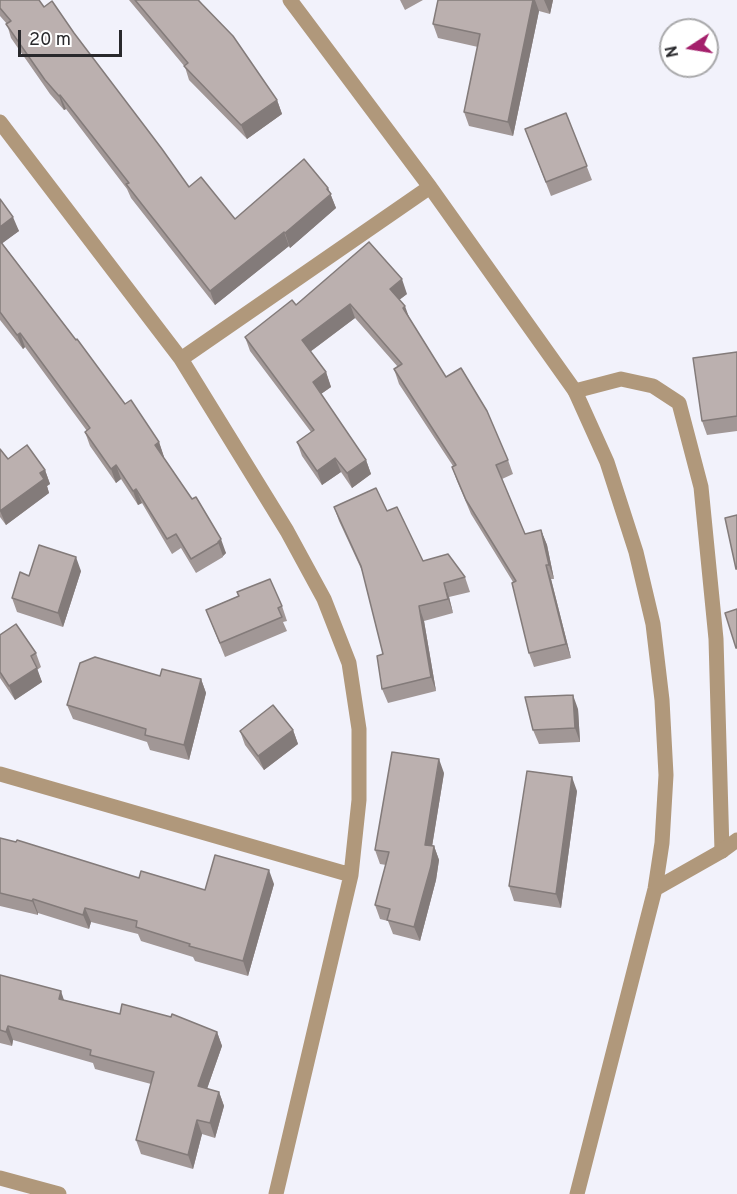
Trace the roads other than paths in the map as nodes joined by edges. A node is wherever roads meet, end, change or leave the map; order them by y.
1 (290, 0) edge
2 (0, 122) edge
3 (430, 187) junction
4 (181, 359) junction
5 (575, 390) junction
6 (0, 774) edge
7 (737, 840) edge
8 (722, 851) junction
9 (351, 874) junction
10 (655, 889) junction
11 (0, 1178) edge
12 (59, 1194) edge
13 (276, 1194) edge
14 (577, 1194) edge

1 - 3 street
2 - 4 street
3 - 4 street
3 - 5 street
4 - 9 street
5 - 8 street
5 - 10 street
6 - 9 street
7 - 8 street
8 - 10 street
9 - 13 street
10 - 14 street
11 - 12 street

